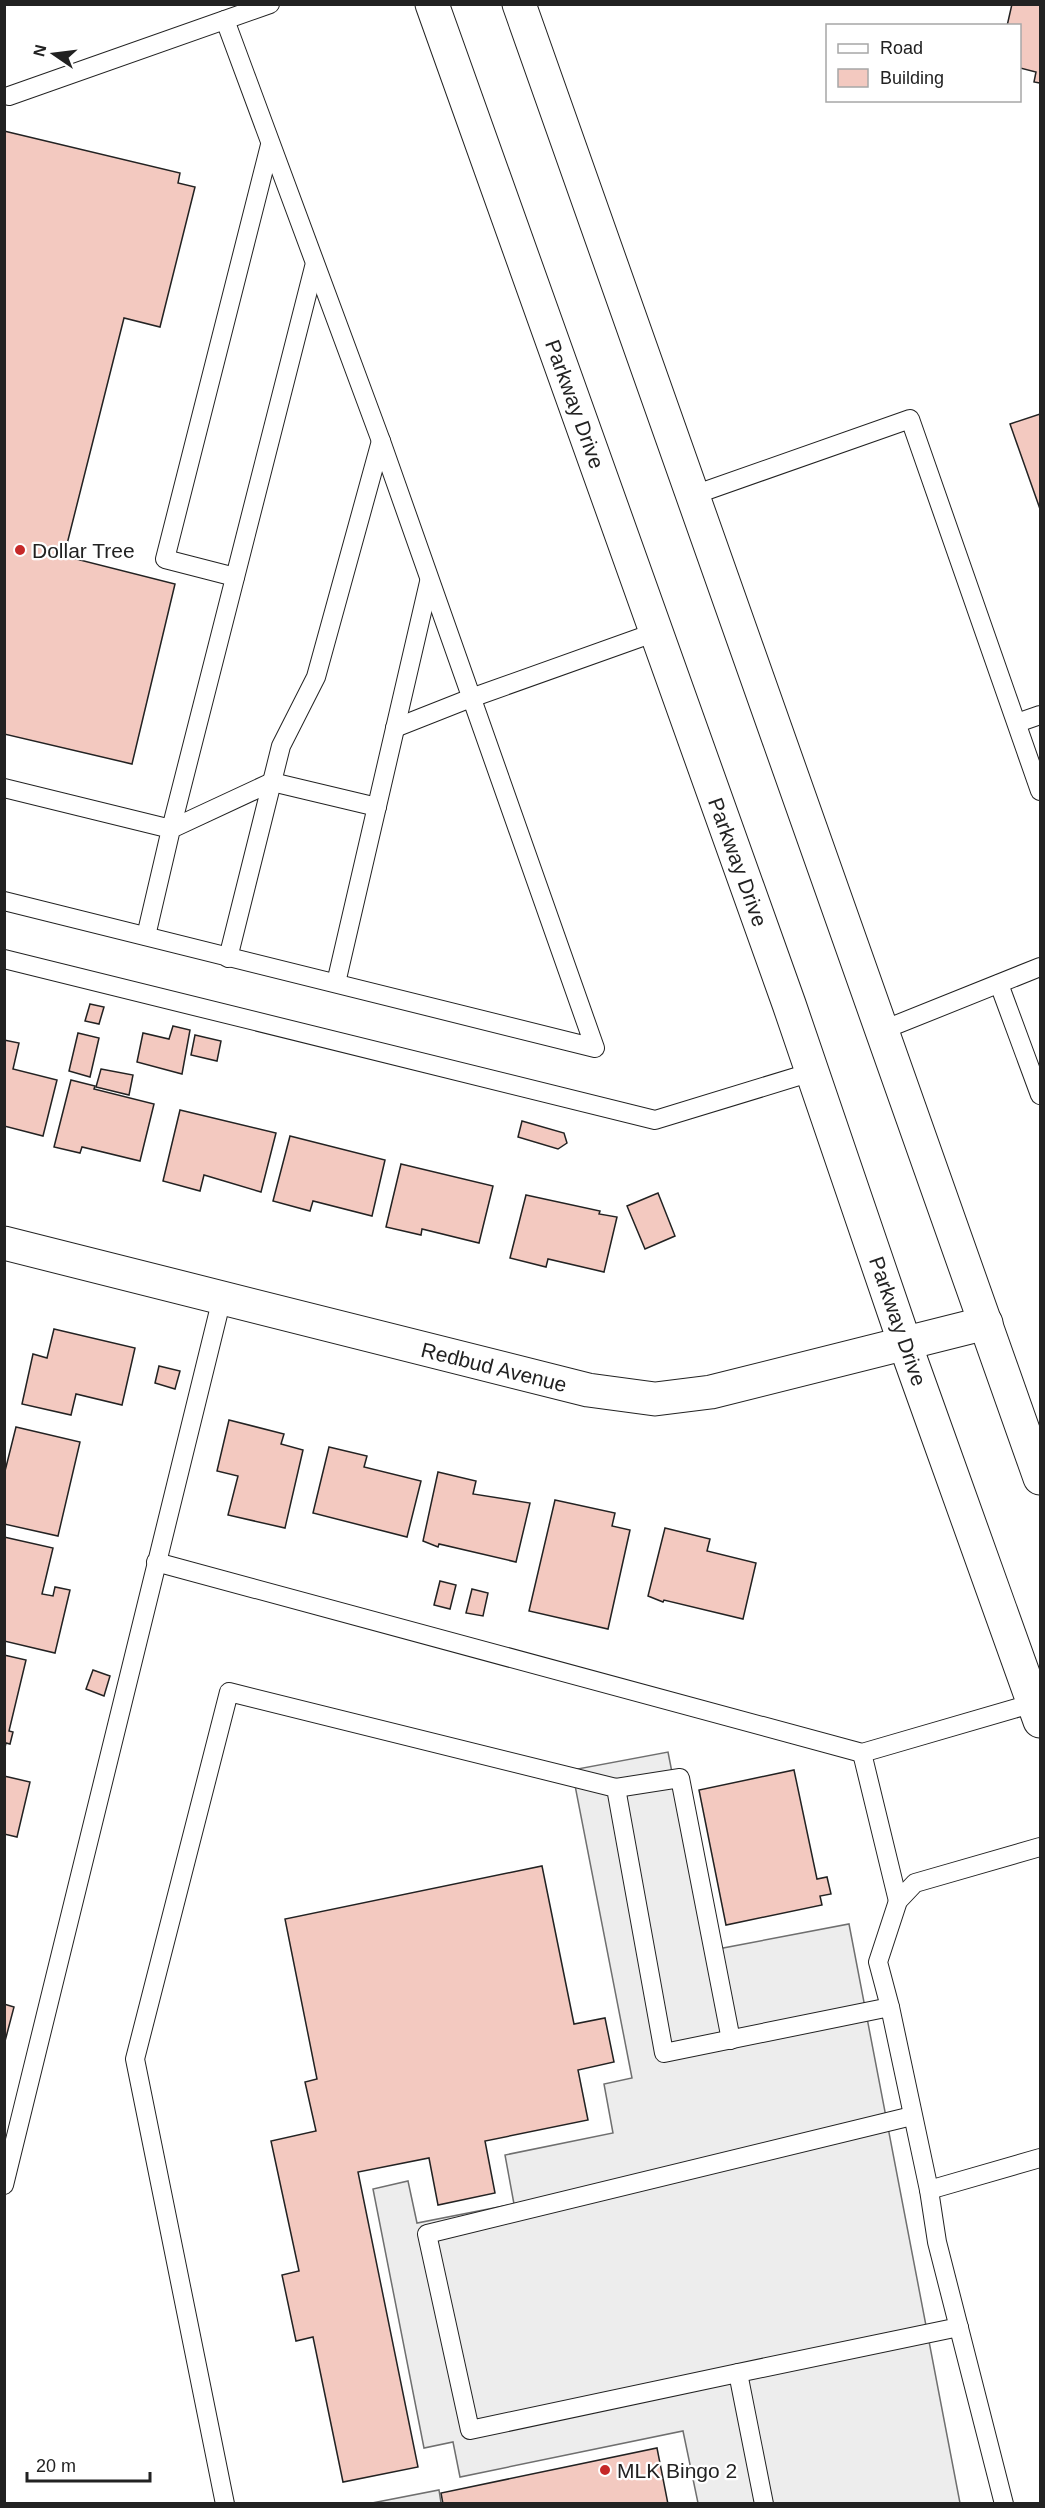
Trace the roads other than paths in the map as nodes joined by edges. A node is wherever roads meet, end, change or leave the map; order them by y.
1 (270, 4) edge
2 (432, 4) edge
3 (457, 4) edge
4 (519, 4) edge
5 (225, 20) junction
6 (458, 79) junction
7 (9, 96) dead end
8 (270, 144) junction
9 (314, 267) junction
10 (381, 441) junction
11 (691, 496) junction
12 (235, 577) junction
13 (429, 582) junction
14 (656, 632) junction
15 (471, 698) junction
16 (1041, 715) edge
17 (1017, 723) junction
18 (395, 728) junction
19 (272, 782) junction
20 (4, 788) edge
21 (1041, 791) edge
22 (377, 807) junction
23 (171, 829) junction
24 (4, 901) edge
25 (146, 936) junction
26 (228, 958) junction
27 (4, 959) edge
28 (1041, 968) edge
29 (336, 983) junction
30 (999, 984) junction
31 (882, 1030) junction
32 (812, 1072) junction
33 (1041, 1095) edge
34 (4, 1243) edge
35 (222, 1298) junction
36 (986, 1323) junction
37 (905, 1344) junction
38 (1041, 1478) edge
39 (156, 1562) junction
40 (1037, 1712) edge
41 (862, 1753) junction
42 (616, 1788) junction
43 (1041, 1846) edge
44 (898, 1901) junction
45 (890, 2007) junction
46 (730, 2040) junction
47 (912, 2116) junction
48 (1041, 2158) edge
49 (4, 2185) edge
50 (930, 2190) junction
51 (959, 2327) junction
52 (738, 2373) junction
53 (225, 2504) edge
54 (764, 2504) edge
55 (1004, 2504) edge

1 - 5 lane
2 - 6 main road, Parkway Drive
3 - 6 main road
4 - 11 main road
5 - 7 lane
5 - 8 lane
6 - 14 main road, Parkway Drive
8 - 9 lane
8 - 12 lane
9 - 10 lane
9 - 12 lane
10 - 13 lane
10 - 19 lane
11 - 17 lane
11 - 31 main road
12 - 23 lane
13 - 15 lane
13 - 18 lane
14 - 15 lane
14 - 32 main road, Parkway Drive
15 - 18 lane
15 - 29 lane
16 - 17 lane
17 - 21 lane
18 - 22 lane
19 - 22 lane
19 - 23 lane
19 - 26 lane
20 - 23 lane
22 - 29 lane
23 - 25 lane
24 - 25 lane
25 - 26 lane
26 - 29 lane
27 - 32 lane
28 - 30 lane
30 - 31 lane
30 - 33 lane
31 - 36 main road
32 - 37 main road, Parkway Drive
34 - 35 main road, Redbud Avenue
35 - 37 main road, Redbud Avenue
35 - 39 lane
36 - 37 main road, Redbud Avenue
36 - 38 main road
37 - 40 main road, Parkway Drive
39 - 41 lane
39 - 49 lane
40 - 41 lane
41 - 44 lane
42 - 46 lane
42 - 46 lane
42 - 53 lane
43 - 44 lane
44 - 45 lane
45 - 46 lane
45 - 47 lane
47 - 50 lane
47 - 52 lane
48 - 50 lane
50 - 51 lane
51 - 52 lane
51 - 55 lane
52 - 54 lane

